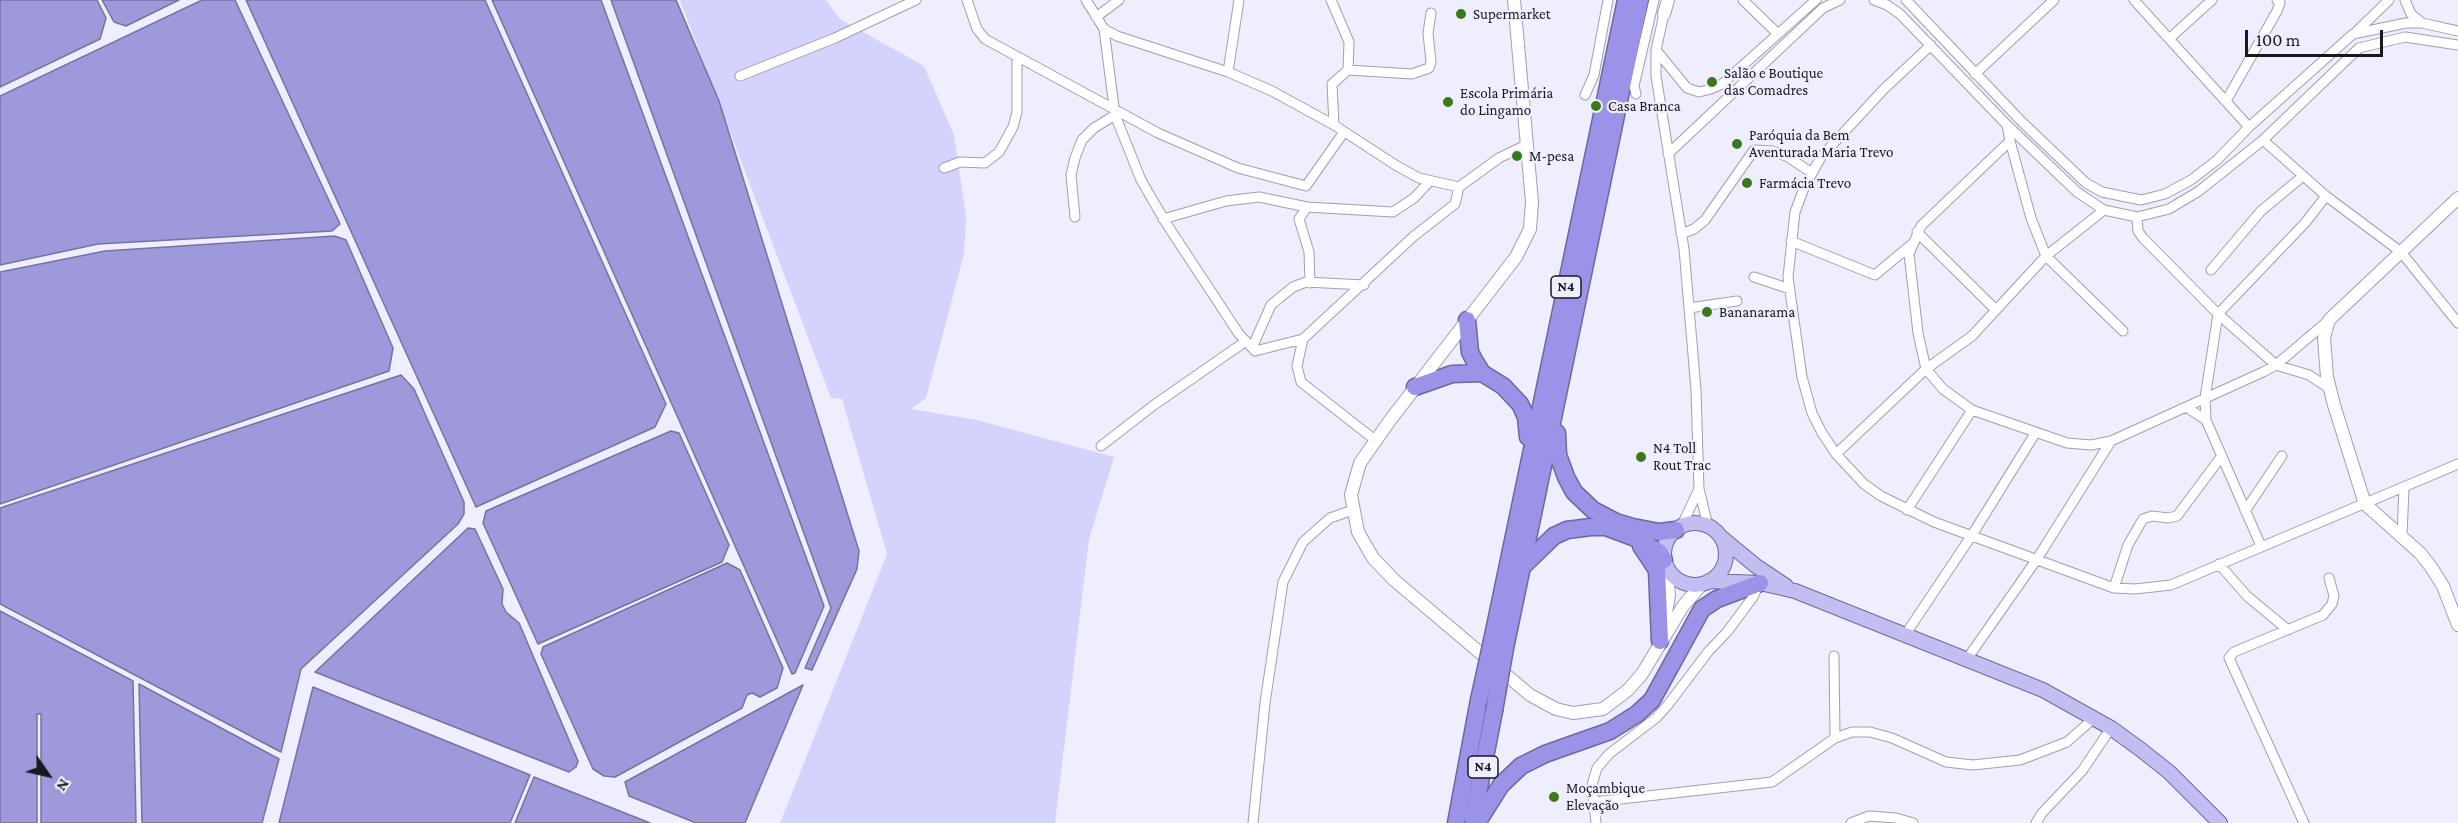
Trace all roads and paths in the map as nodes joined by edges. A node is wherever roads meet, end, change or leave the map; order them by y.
1 (916, 0) edge
2 (967, 0) edge
3 (1086, 0) edge
4 (1119, 0) edge
5 (1239, 0) edge
6 (1331, 0) edge
7 (1514, 0) edge
8 (1608, 0) edge
9 (1626, 0) edge
10 (1640, 0) edge
11 (1654, 0) edge
12 (1668, 0) edge
13 (1743, 0) edge
14 (1816, 0) edge
15 (1840, 0) edge
16 (1874, 0) edge
17 (1906, 0) edge
18 (2054, 0) edge
19 (2134, 0) edge
20 (2212, 0) edge
21 (2389, 0) edge
22 (2405, 0) edge
23 (2280, 1) edge
24 (1431, 13) dead end
25 (1664, 14) joint
26 (1096, 17) junction
27 (2422, 23) junction
28 (1104, 29) junction
29 (2458, 31) edge
30 (1777, 33) junction
31 (2353, 34) junction
32 (2170, 38) junction
33 (1931, 45) junction
34 (2458, 45) edge
35 (1656, 50) junction
36 (1017, 57) junction
37 (1348, 70) junction
38 (1228, 72) junction
39 (1975, 74) junction
40 (740, 76) dead end
41 (1636, 94) dead end
42 (1585, 95) dead end
43 (2226, 101) junction
44 (1115, 112) junction
45 (1334, 125) junction
46 (2007, 125) junction
47 (2249, 127) junction
48 (1344, 132) junction
49 (2263, 140) junction
50 (2010, 141) junction
51 (1528, 144) junction
52 (1668, 154) junction
53 (944, 168) dead end
54 (1812, 173) junction
55 (2303, 176) junction
56 (1430, 181) junction
57 (1459, 187) junction
58 (2326, 196) junction
59 (2458, 198) edge
60 (1307, 207) junction
61 (2104, 210) junction
62 (1075, 217) dead end
63 (2137, 217) junction
64 (1164, 219) junction
65 (1917, 232) junction
66 (1681, 234) junction
67 (1791, 241) junction
68 (1912, 244) junction
69 (2401, 252) junction
70 (2046, 256) junction
71 (2211, 270) dead end
72 (1754, 278) dead end
73 (1310, 283) junction
74 (1364, 285) junction
75 (1790, 289) junction
76 (1737, 302) dead end
77 (1689, 308) junction
78 (1996, 310) junction
79 (2218, 314) junction
80 (1467, 320) junction
81 (2329, 320) junction
82 (2458, 323) edge
83 (2123, 331) dead end
84 (1303, 339) junction
85 (1249, 344) junction
86 (2276, 364) junction
87 (1926, 369) junction
88 (1482, 373) junction
89 (1415, 387) junction
90 (2330, 389) junction
91 (2205, 398) junction
92 (2186, 407) junction
93 (1972, 410) junction
94 (1556, 417) junction
95 (2206, 420) junction
96 (2036, 432) junction
97 (1375, 440) junction
98 (2111, 441) junction
99 (1101, 446) dead end
100 (1836, 454) junction
101 (2282, 456) dead end
102 (2221, 458) junction
103 (2458, 464) edge
104 (1527, 465) junction
105 (2404, 488) junction
106 (1699, 489) junction
107 (2365, 504) junction
108 (1353, 510) junction
109 (1907, 510) junction
110 (2245, 511) junction
111 (1678, 529) junction
112 (1713, 530) junction
113 (1621, 532) junction
114 (1972, 535) junction
115 (2402, 536) junction
116 (2261, 546) junction
117 (2037, 559) junction
118 (1666, 564) junction
119 (2219, 564) junction
120 (1522, 567) junction
121 (1758, 575) junction
122 (2329, 578) dead end
123 (1706, 583) junction
124 (2114, 588) junction
125 (2458, 625) edge
126 (2288, 630) junction
127 (1905, 635) junction
128 (1660, 641) junction
129 (1499, 645) junction
130 (1834, 656) dead end
131 (1967, 659) junction
132 (2094, 718) junction
133 (2111, 728) junction
134 (1835, 738) junction
135 (1594, 802) junction
136 (1253, 823) edge
137 (1456, 823) edge
138 (1472, 823) edge
139 (1477, 823) edge
140 (1596, 823) edge
141 (1851, 823) edge
142 (1913, 823) edge
143 (2036, 823) edge
144 (2220, 823) edge
145 (2304, 823) edge

1 - 40 street
2 - 36 street
3 - 26 street
4 - 26 street
5 - 38 street
6 - 37 street
7 - 51 main road
8 - 42 street
9 - 104 highway, N4
10 - 94 highway, N4
11 - 41 street
12 - 25 main road
13 - 30 street
14 - 30 street
15 - 52 street
16 - 33 street
17 - 39 street
18 - 39 street
19 - 32 street
20 - 32 street
21 - 31 street
22 - 27 street
23 - 43 street
24 - 37 street
25 - 35 street
26 - 28 street
27 - 29 street
27 - 31 street
28 - 38 street
28 - 44 street
30 - 35 street
31 - 47 street
32 - 43 street
33 - 46 street
33 - 54 street
34 - 49 street
35 - 52 street
36 - 44 street
36 - 53 street
37 - 45 street
38 - 45 street
39 - 47 street
43 - 47 street
44 - 48 street
44 - 62 street
44 - 64 street
45 - 48 street
46 - 50 street
46 - 61 street
48 - 56 street
49 - 55 street
49 - 63 street
50 - 65 street
50 - 70 street
51 - 57 street
51 - 80 main road
52 - 66 street
54 - 66 street
54 - 67 street
55 - 58 street
55 - 71 street
56 - 57 street
56 - 60 street
57 - 74 street
58 - 69 street
58 - 79 street
59 - 69 main road
60 - 64 street
60 - 73 street
61 - 63 street
61 - 70 street
63 - 79 street
64 - 85 street
65 - 68 street
65 - 78 street
66 - 77 street
67 - 68 street
67 - 75 street
68 - 87 street
69 - 81 main road
69 - 82 street
70 - 78 street
70 - 83 street
72 - 75 street
73 - 74 street
73 - 85 street
74 - 84 street
75 - 100 street
76 - 77 street
77 - 106 street
78 - 87 street
79 - 86 street
79 - 91 street
80 - 88 highway
80 - 89 main road
81 - 86 street
81 - 90 main road
84 - 85 street
84 - 97 street
85 - 99 street
86 - 90 street
86 - 91 street
87 - 93 street
87 - 100 street
88 - 89 highway
88 - 104 highway
89 - 97 main road
90 - 107 main road
91 - 92 street
91 - 95 street
92 - 95 street
92 - 98 street
93 - 96 street
93 - 109 street
94 - 111 highway
94 - 120 highway, N4
95 - 102 street
96 - 98 street
96 - 114 street
97 - 108 main road
98 - 117 street
100 - 109 street
101 - 110 street
102 - 110 street
102 - 124 street
103 - 105 street
104 - 129 highway, N4
105 - 107 street
105 - 115 street
106 - 111 street
106 - 112 street
107 - 115 main road
107 - 116 street
108 - 128 main road
108 - 136 street
109 - 114 street
110 - 116 street
111 - 112 main road
111 - 118 main road
112 - 121 main road
112 - 123 main road
113 - 118 highway
113 - 120 highway
113 - 128 highway
114 - 117 street
114 - 127 street
115 - 125 main road
116 - 119 street
117 - 124 street
117 - 131 street
118 - 123 main road
118 - 128 main road
119 - 124 street
119 - 126 street
120 - 129 highway, N4
121 - 123 main road
121 - 127 main road
121 - 135 street
121 - 139 highway
122 - 126 street
123 - 128 main road
126 - 145 street
127 - 131 main road
129 - 137 highway, N4, bridge
129 - 138 highway, N4, bridge
130 - 134 street
131 - 132 main road
132 - 133 main road
132 - 134 street
133 - 143 street
133 - 144 main road
134 - 135 street
135 - 140 street
141 - 142 street

